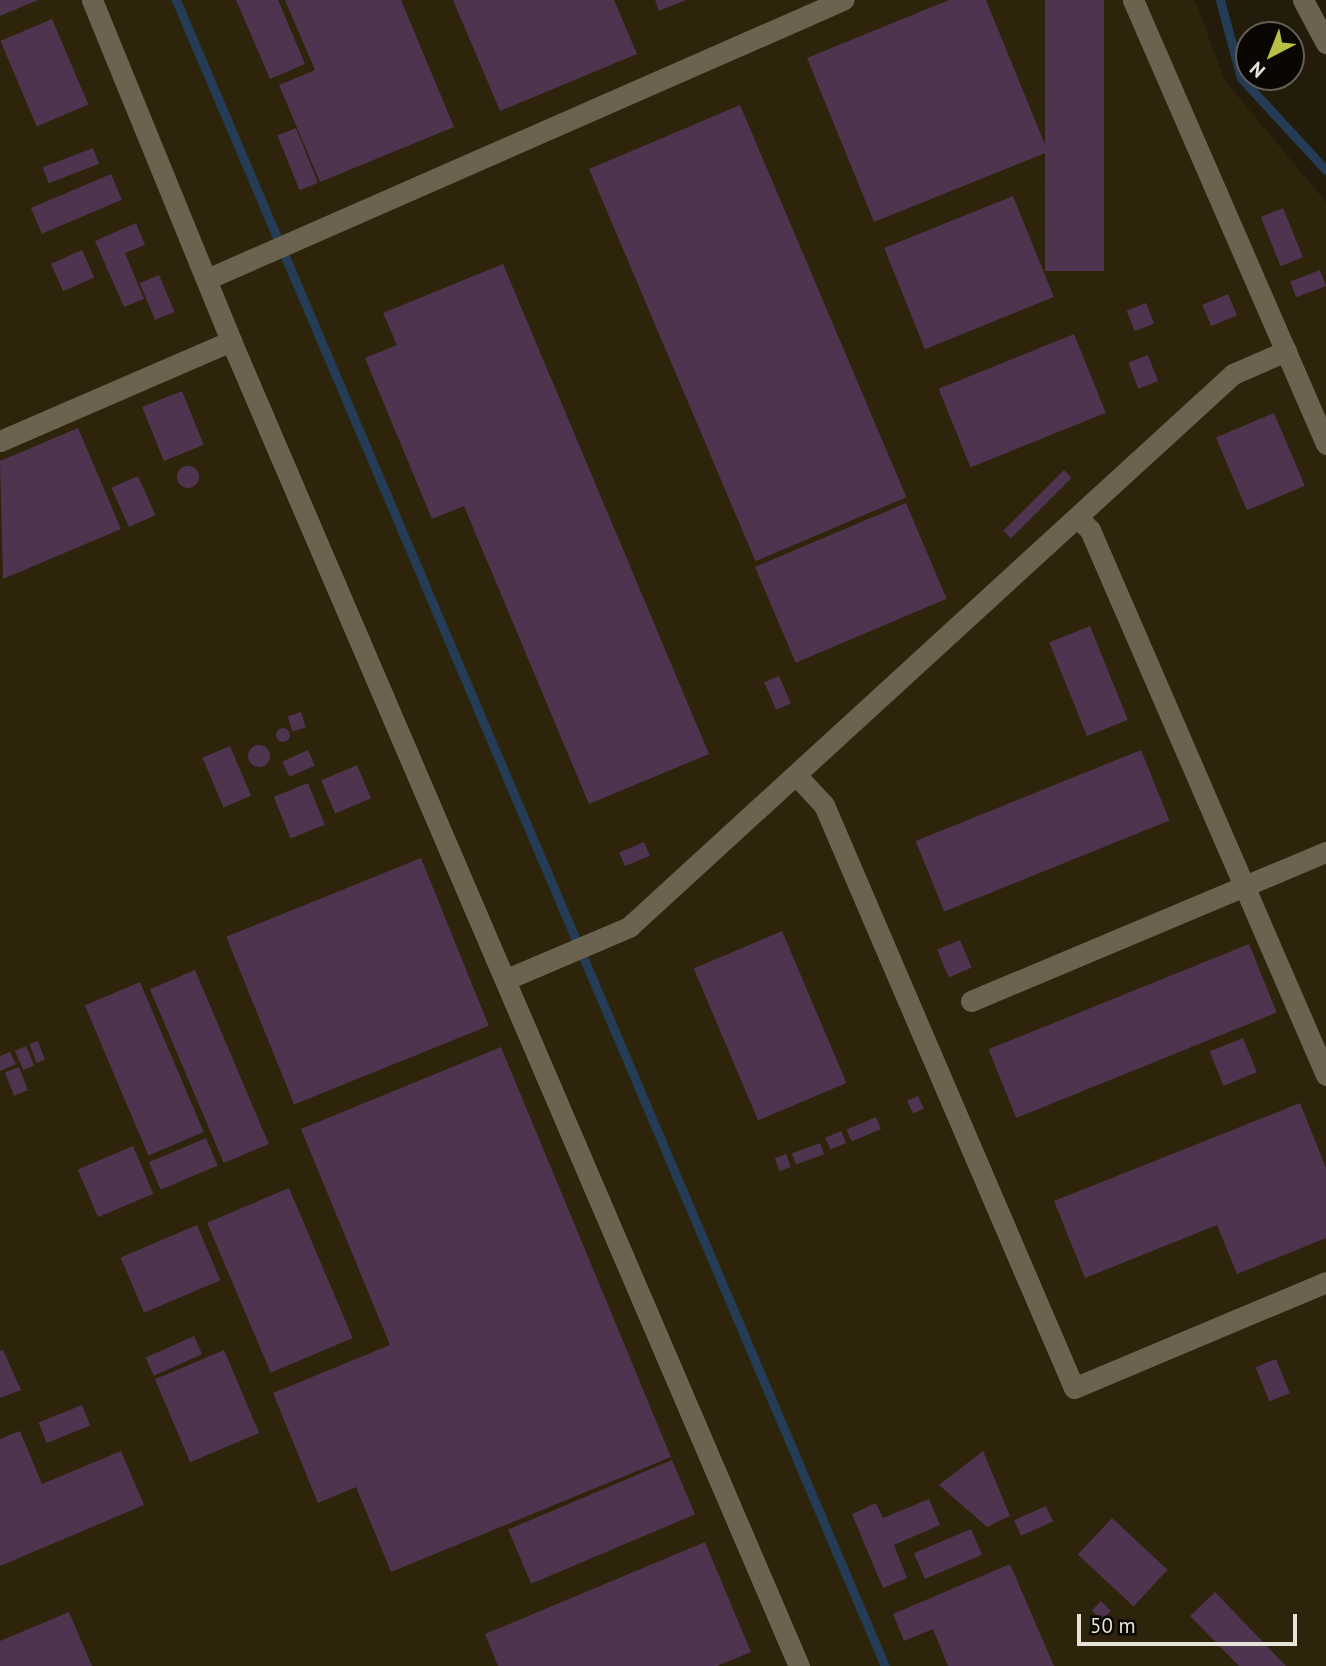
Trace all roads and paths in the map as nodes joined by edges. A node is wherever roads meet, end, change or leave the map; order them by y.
1 (92, 0) edge
2 (843, 0) edge
3 (1133, 0) edge
4 (1303, 0) edge
5 (1326, 43) edge
6 (207, 279) junction
7 (231, 341) junction
8 (1286, 351) junction
9 (0, 440) edge
10 (1326, 444) edge
11 (1077, 517) junction
12 (796, 775) junction
13 (1326, 852) edge
14 (1244, 887) junction
15 (507, 979) junction
16 (971, 1001) dead end
17 (1326, 1075) edge
18 (1326, 1282) edge
19 (799, 1666) edge

1 - 6 street
2 - 6 street
3 - 8 street
4 - 5 street
6 - 7 street
7 - 9 street
7 - 15 street
8 - 10 street
8 - 11 street
11 - 12 street
11 - 14 street
12 - 15 street
12 - 18 street
13 - 14 street
14 - 16 street
14 - 17 street
15 - 19 street

